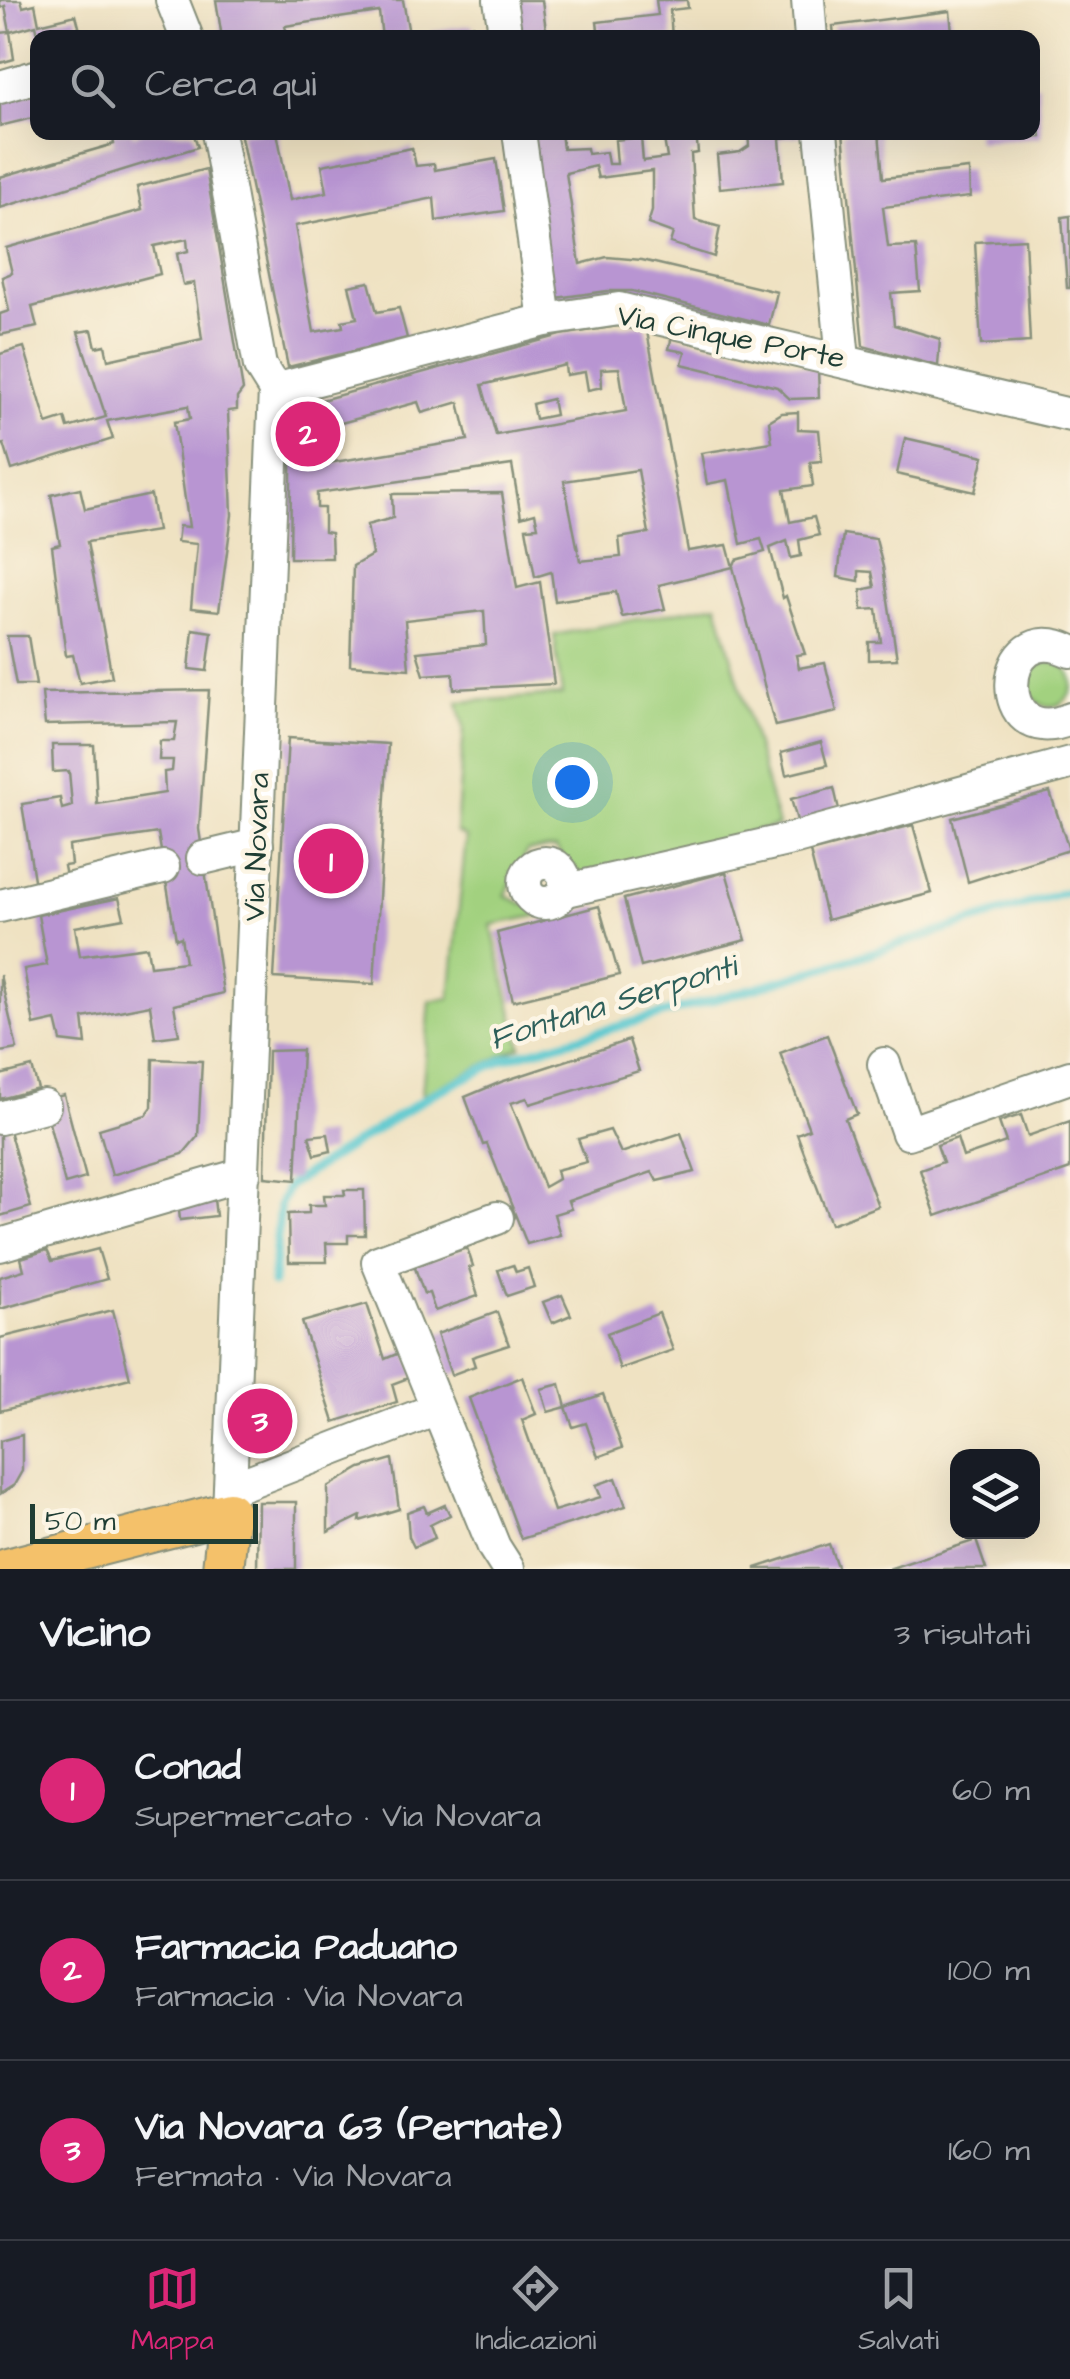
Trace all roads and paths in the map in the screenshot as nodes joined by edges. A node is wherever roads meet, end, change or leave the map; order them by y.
1 (172, 0) edge
2 (500, 0) edge
3 (808, 0) edge
4 (179, 30) edge
5 (505, 30) edge
6 (811, 30) edge
7 (30, 78) edge
8 (0, 87) edge
9 (219, 140) edge
10 (520, 140) edge
11 (822, 140) edge
12 (545, 320) junction
13 (843, 359) junction
14 (275, 390) junction
15 (1070, 414) edge
16 (1070, 651) edge
17 (1063, 721) edge
18 (1068, 763) edge
19 (257, 846) junction
20 (203, 858) dead end
21 (164, 868) dead end
22 (563, 891) dead end
23 (0, 906) edge
24 (884, 1064) dead end
25 (1070, 1077) edge
26 (44, 1106) dead end
27 (0, 1118) edge
28 (244, 1174) junction
29 (497, 1218) dead end
30 (0, 1245) edge
31 (438, 1409) junction
32 (230, 1500) junction
33 (182, 1526) junction
34 (224, 1561) edge
35 (7, 1569) edge
36 (508, 1569) edge

1 - 4 street
2 - 5 street
3 - 6 street
7 - 8 street
9 - 14 street, Via Novara
10 - 12 street
11 - 13 street
12 - 13 street, Via Cinque Porte
12 - 14 street, Via Cinque Porte
13 - 15 street, Via Cinque Porte
14 - 19 street, Via Novara
16 - 17 street
17 - 18 street
18 - 22 street
19 - 20 street
19 - 28 street, Via Novara
21 - 23 street
24 - 25 street
26 - 27 street
28 - 30 street
28 - 32 street, Via Novara
29 - 31 street
31 - 32 street
31 - 36 street
32 - 33 main road
32 - 34 main road, Via Novara
33 - 34 main road
33 - 35 main road

